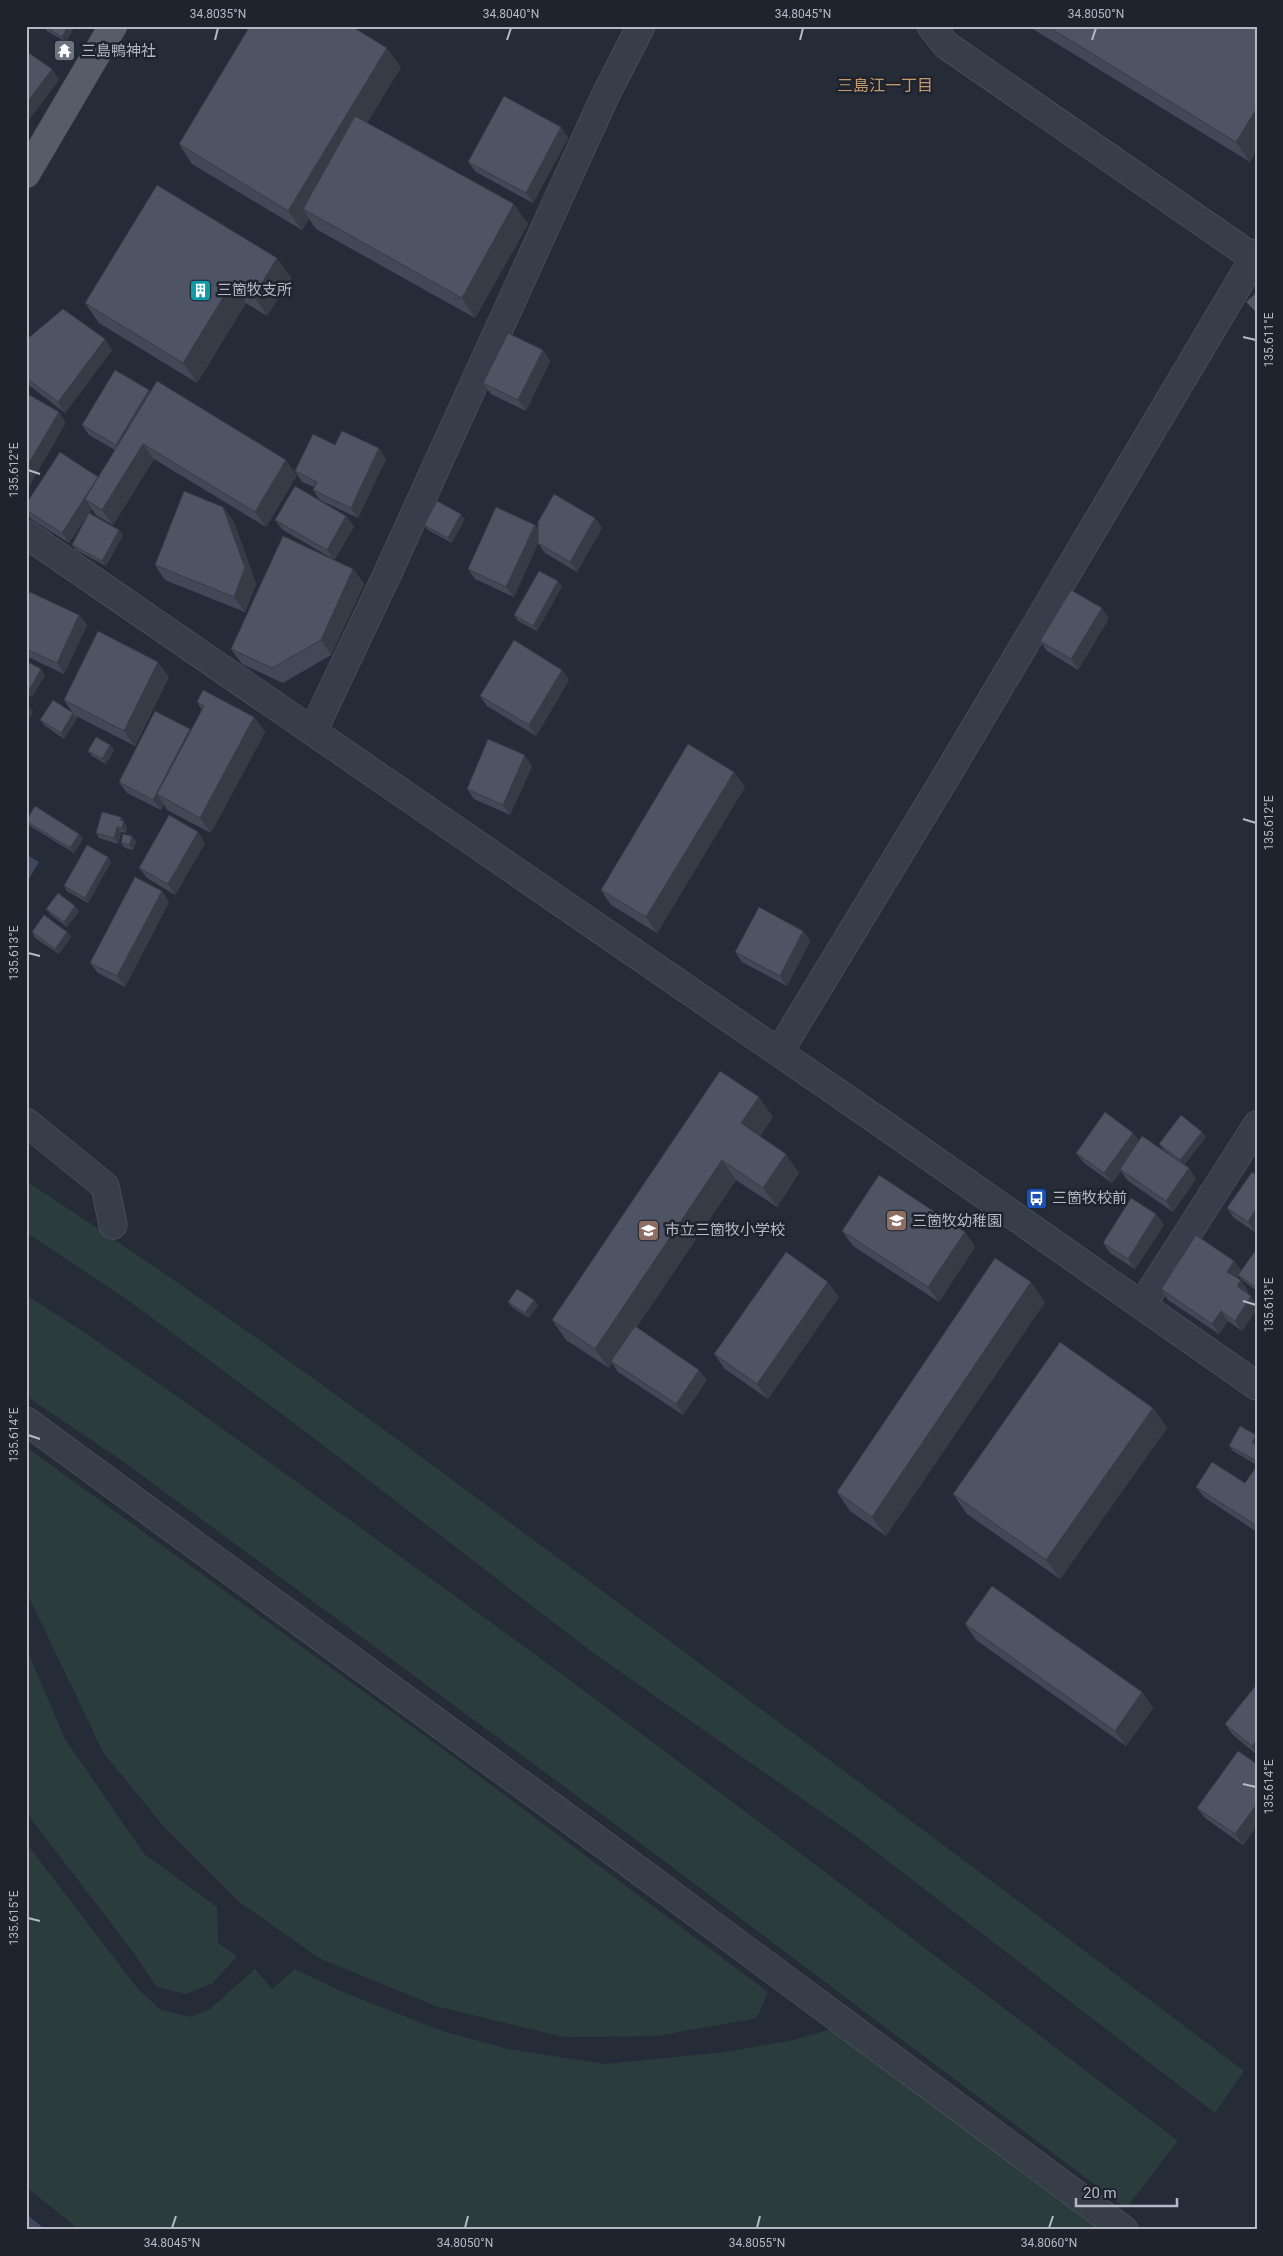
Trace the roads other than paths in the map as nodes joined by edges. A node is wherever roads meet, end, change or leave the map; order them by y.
1 (112, 26) edge
2 (641, 26) edge
3 (931, 26) edge
4 (26, 174) edge
5 (1255, 255) edge
6 (26, 534) edge
7 (313, 731) junction
8 (779, 1052) junction
9 (26, 1122) edge
10 (1257, 1125) edge
11 (113, 1225) dead end
12 (1142, 1305) junction
13 (1257, 1386) edge
14 (26, 1421) edge
15 (1124, 2230) edge

1 - 4 main road
2 - 7 street
3 - 5 street
5 - 8 street
6 - 7 street
7 - 8 street
8 - 12 street
9 - 11 street
10 - 12 street
12 - 13 street
14 - 15 street

